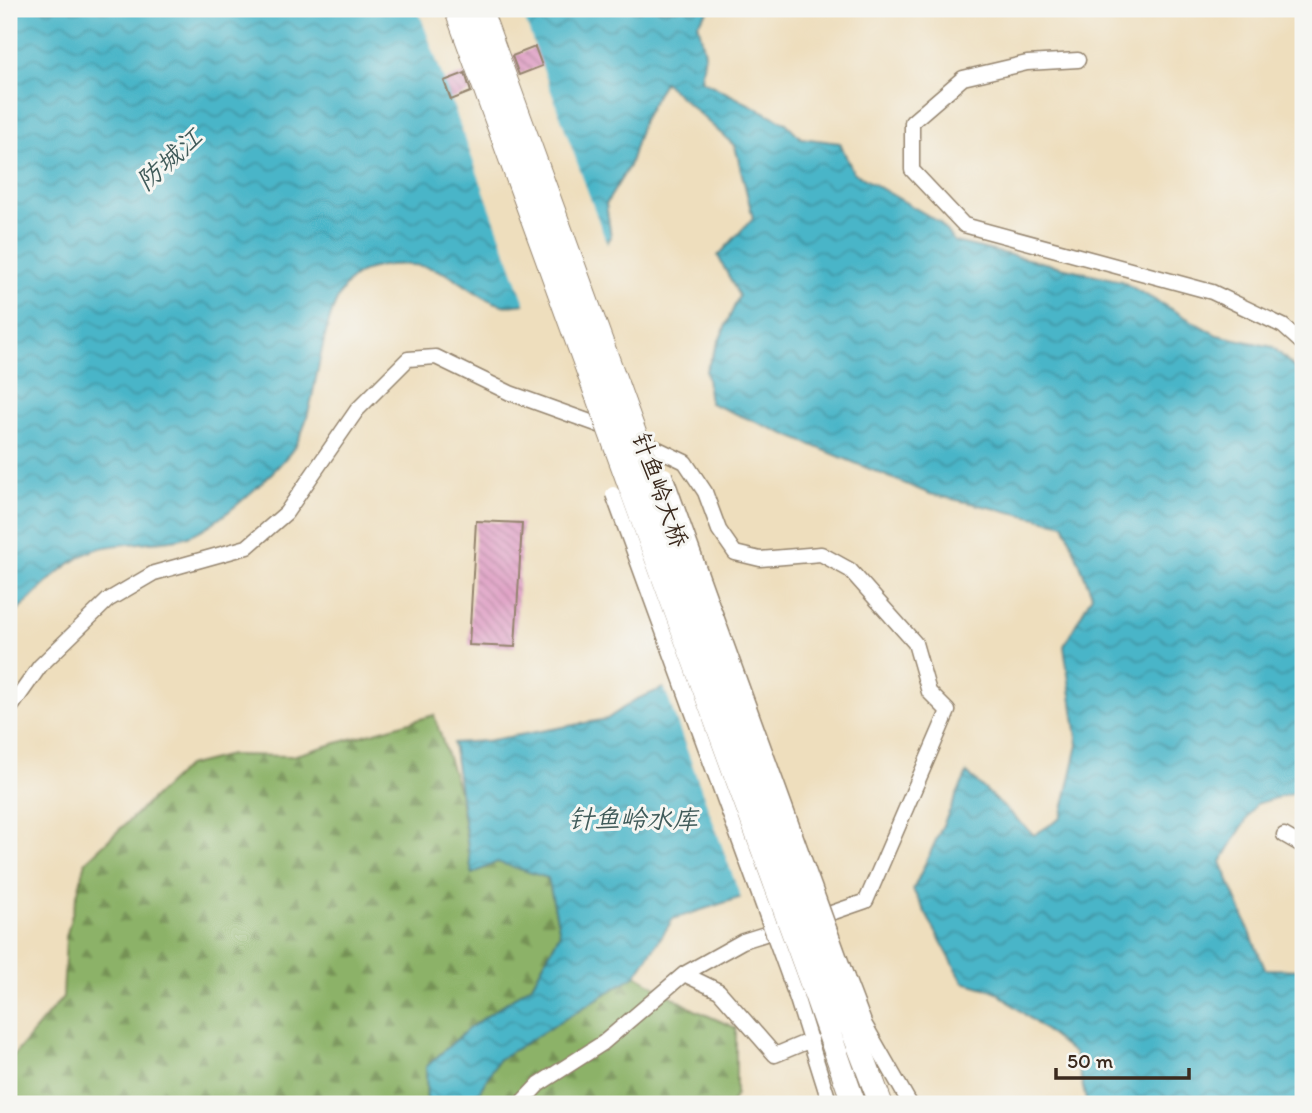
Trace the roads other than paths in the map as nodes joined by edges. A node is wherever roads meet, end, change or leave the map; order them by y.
1 (456, 9) edge
2 (480, 9) edge
3 (1078, 60) dead end
4 (1303, 344) edge
5 (665, 475) dead end
6 (613, 494) dead end
7 (9, 710) edge
8 (1284, 835) dead end
9 (1303, 846) edge
10 (684, 974) junction
11 (823, 986) junction
12 (811, 1040) junction
13 (520, 1104) edge
14 (830, 1104) edge
15 (854, 1104) edge
16 (881, 1104) edge
17 (910, 1104) edge

1 - 11 main road, 针鱼岭大桥, bridge
2 - 11 main road, 针鱼岭大桥, bridge
3 - 4 street
5 - 11 street, bridge
6 - 11 street, bridge
7 - 10 street
8 - 9 street
10 - 12 street
10 - 13 street
11 - 12 street
11 - 15 main road
11 - 16 main road
11 - 17 street
12 - 14 street

